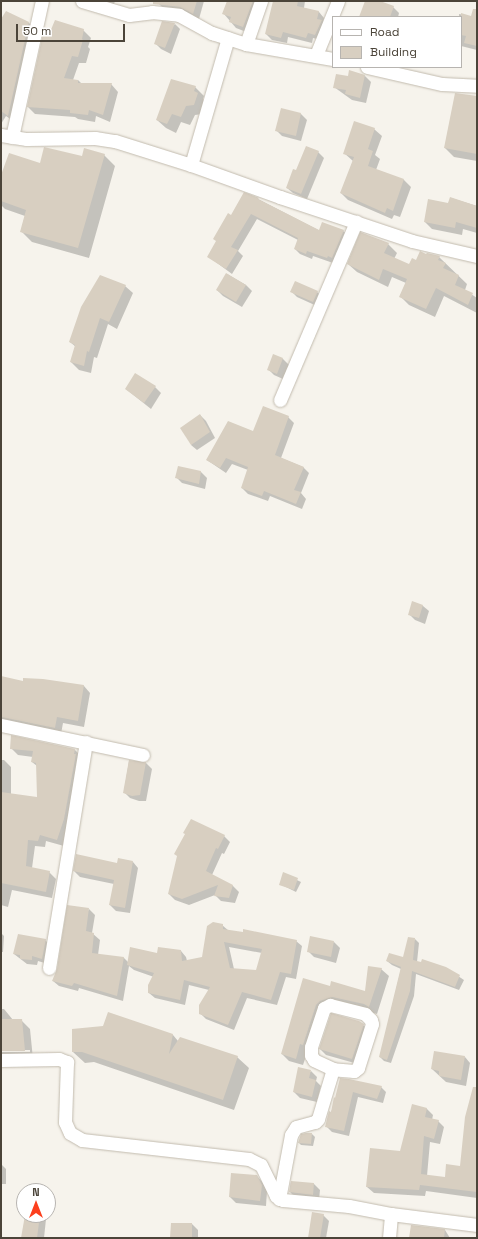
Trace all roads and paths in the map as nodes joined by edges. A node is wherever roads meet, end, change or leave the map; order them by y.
1 (42, 1) edge
2 (82, 1) edge
3 (261, 1) edge
4 (338, 1) edge
5 (228, 38) junction
6 (246, 44) junction
7 (316, 55) junction
8 (332, 59) edge
9 (372, 68) edge
10 (477, 86) edge
11 (7, 136) edge
12 (191, 165) junction
13 (356, 222) junction
14 (477, 256) edge
15 (280, 400) dead end
16 (1, 725) edge
17 (86, 742) junction
18 (143, 755) dead end
19 (48, 968) dead end
20 (1, 1060) edge
21 (333, 1069) junction
22 (279, 1199) junction
23 (391, 1214) junction
24 (477, 1226) edge
25 (388, 1238) edge

1 - 11 street
2 - 5 street
3 - 6 street
4 - 7 street
5 - 6 street
5 - 12 street
6 - 7 street
7 - 8 street
9 - 10 street
11 - 12 street
12 - 13 street
13 - 14 street
13 - 15 street
16 - 17 street
17 - 18 street
17 - 19 street
20 - 22 street
21 - 21 street
21 - 22 street
22 - 23 street
23 - 24 street
23 - 25 street

